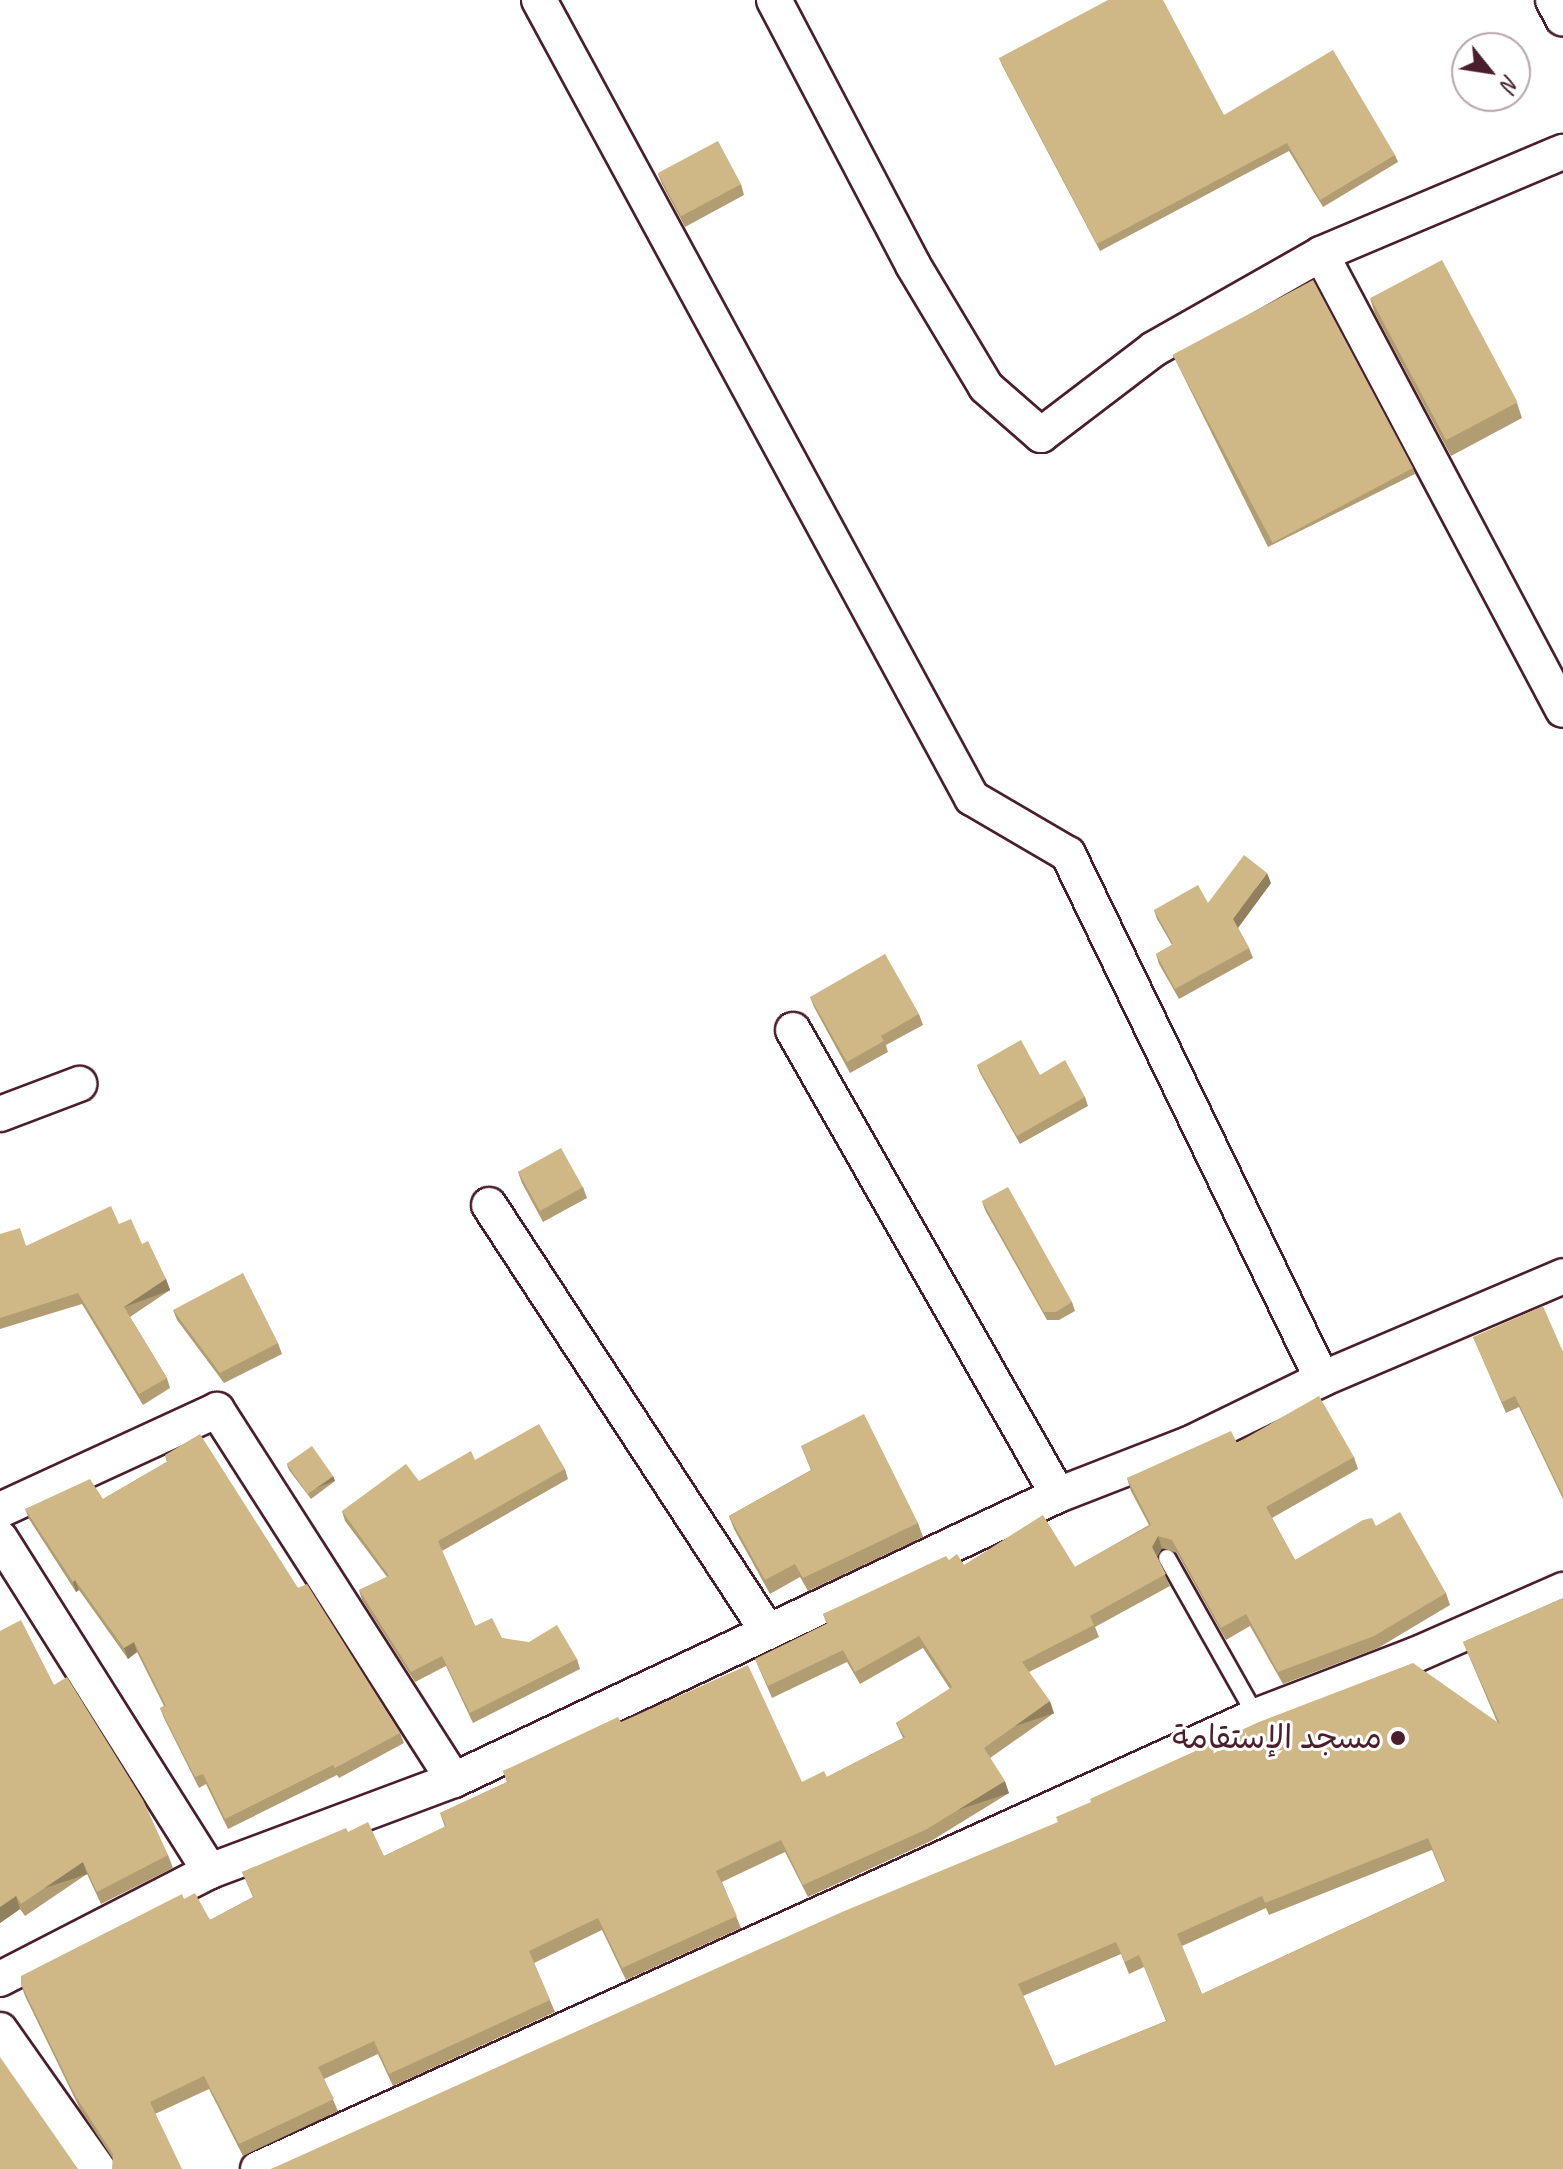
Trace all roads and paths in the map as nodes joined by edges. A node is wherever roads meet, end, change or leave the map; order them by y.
1 (539, 0) edge
2 (774, 0) edge
3 (1553, 0) edge
4 (1563, 19) edge
5 (1563, 152) edge
6 (1321, 254) junction
7 (1563, 710) edge
8 (793, 1030) dead end
9 (79, 1084) dead end
10 (0, 1114) edge
11 (489, 1205) dead end
12 (1563, 1276) edge
13 (1322, 1379) junction
14 (1058, 1495) junction
15 (0, 1510) edge
16 (0, 1538) edge
17 (1167, 1558) edge
18 (1563, 1590) edge
19 (768, 1632) junction
20 (1256, 1716) junction
21 (454, 1780) junction
22 (210, 1871) junction
23 (0, 1979) edge
24 (0, 2030) edge
25 (98, 2169) edge
26 (258, 2169) edge

1 - 13 street
2 - 6 street
3 - 4 street
5 - 6 street
6 - 7 street
8 - 14 street
9 - 10 street
11 - 19 street
12 - 13 street
13 - 14 street
14 - 19 street
15 - 21 street
16 - 22 street
17 - 20 lane
18 - 20 street
19 - 21 street
20 - 26 street
21 - 22 street
22 - 23 street
24 - 25 street

